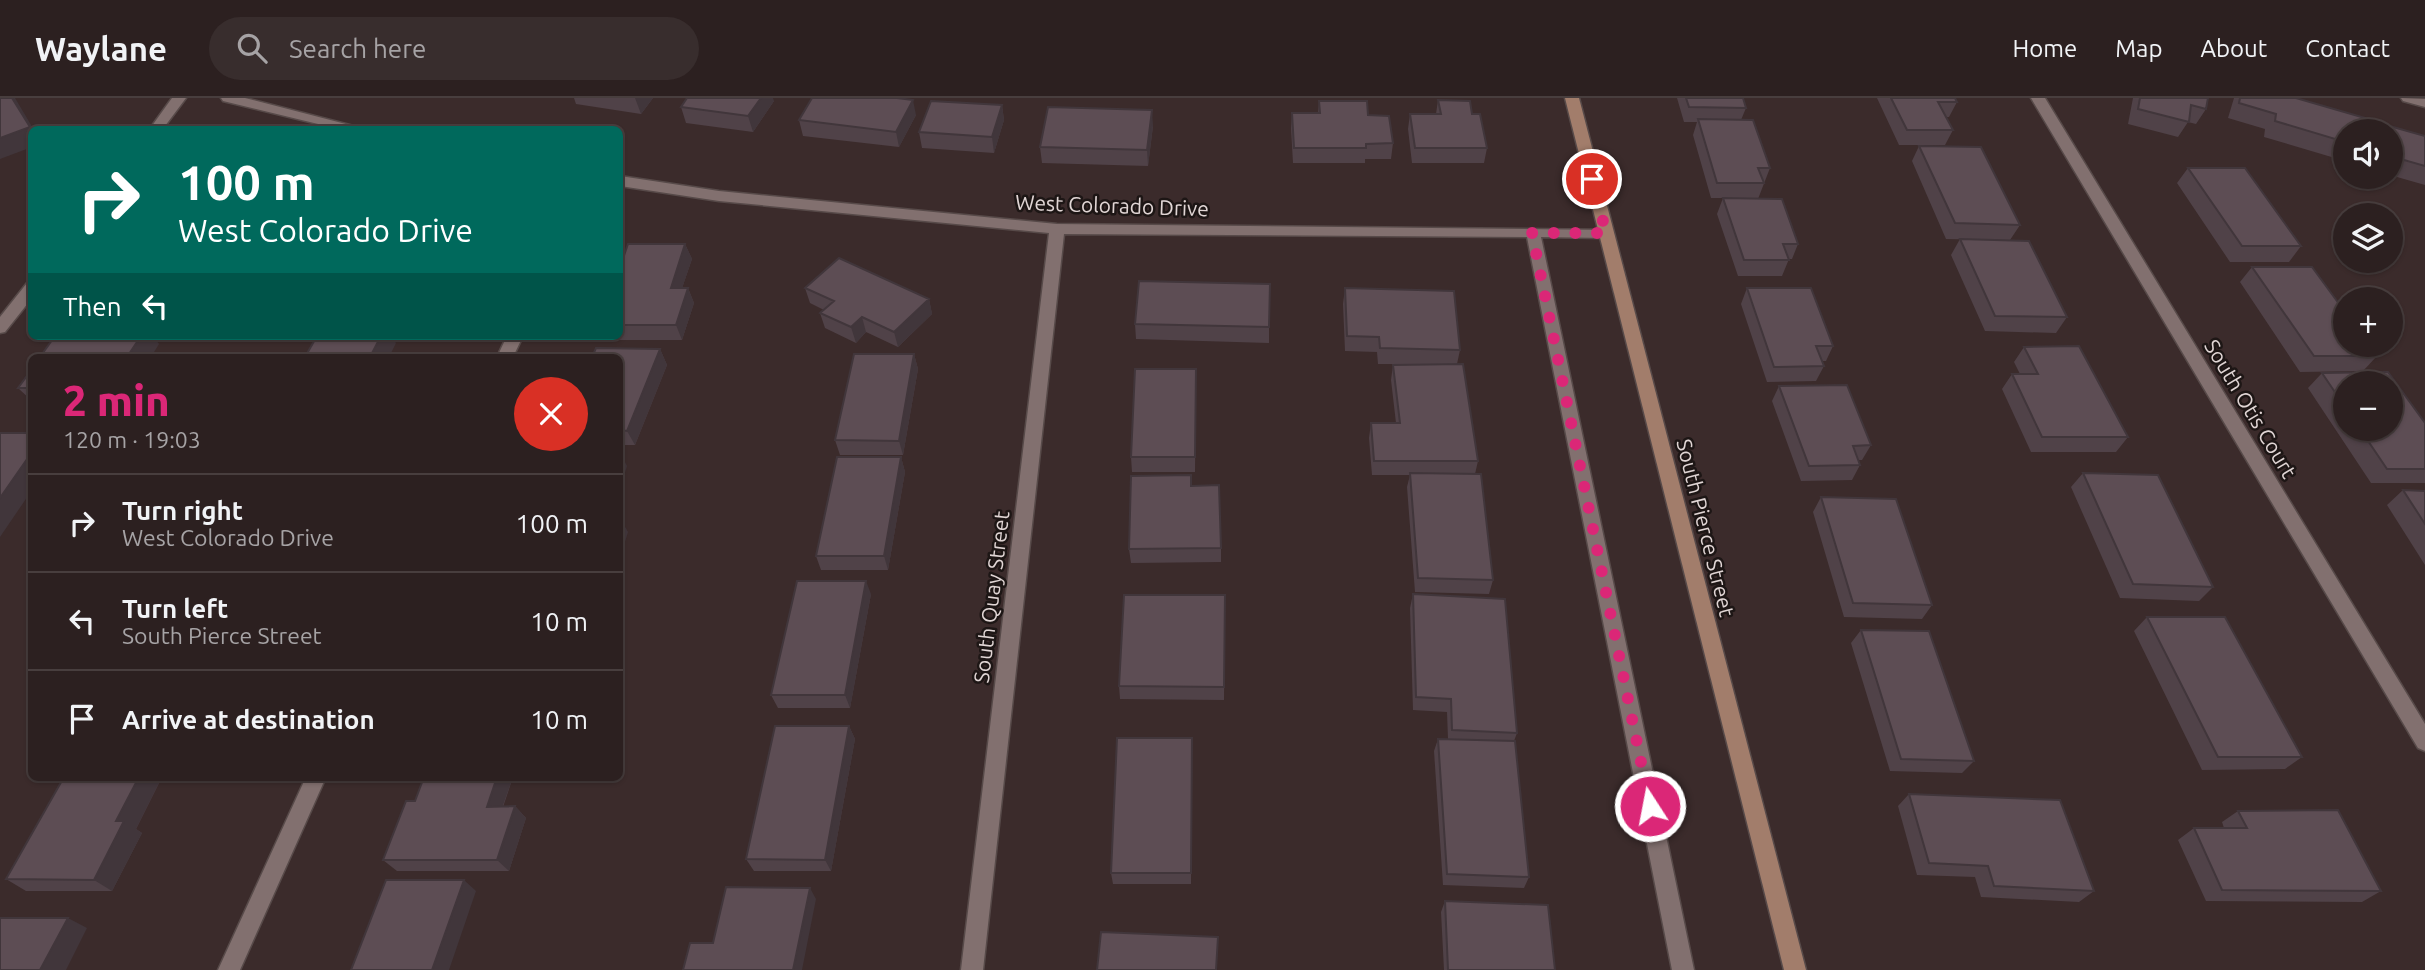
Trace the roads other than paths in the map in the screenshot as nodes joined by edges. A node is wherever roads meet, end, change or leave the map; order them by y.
1 (179, 98) edge
2 (228, 98) edge
3 (1572, 98) edge
4 (2038, 98) edge
5 (2408, 98) edge
6 (2425, 103) edge
7 (158, 126) edge
8 (346, 126) edge
9 (623, 181) edge
10 (1057, 229) junction
11 (1532, 233) junction
12 (1606, 233) junction
13 (28, 292) edge
14 (0, 328) edge
15 (2425, 743) edge
16 (314, 781) edge
17 (229, 970) edge
18 (972, 970) edge
19 (1683, 970) edge
20 (1795, 970) edge

1 - 7 street
2 - 8 street
3 - 12 street, South Pierce Street
4 - 15 street, South Otis Court
5 - 6 street
9 - 10 street, West Colorado Drive
10 - 11 street, West Colorado Drive
10 - 18 street, South Quay Street
11 - 12 street, West Colorado Drive
11 - 19 street
12 - 20 street, South Pierce Street
13 - 14 street
16 - 17 street

